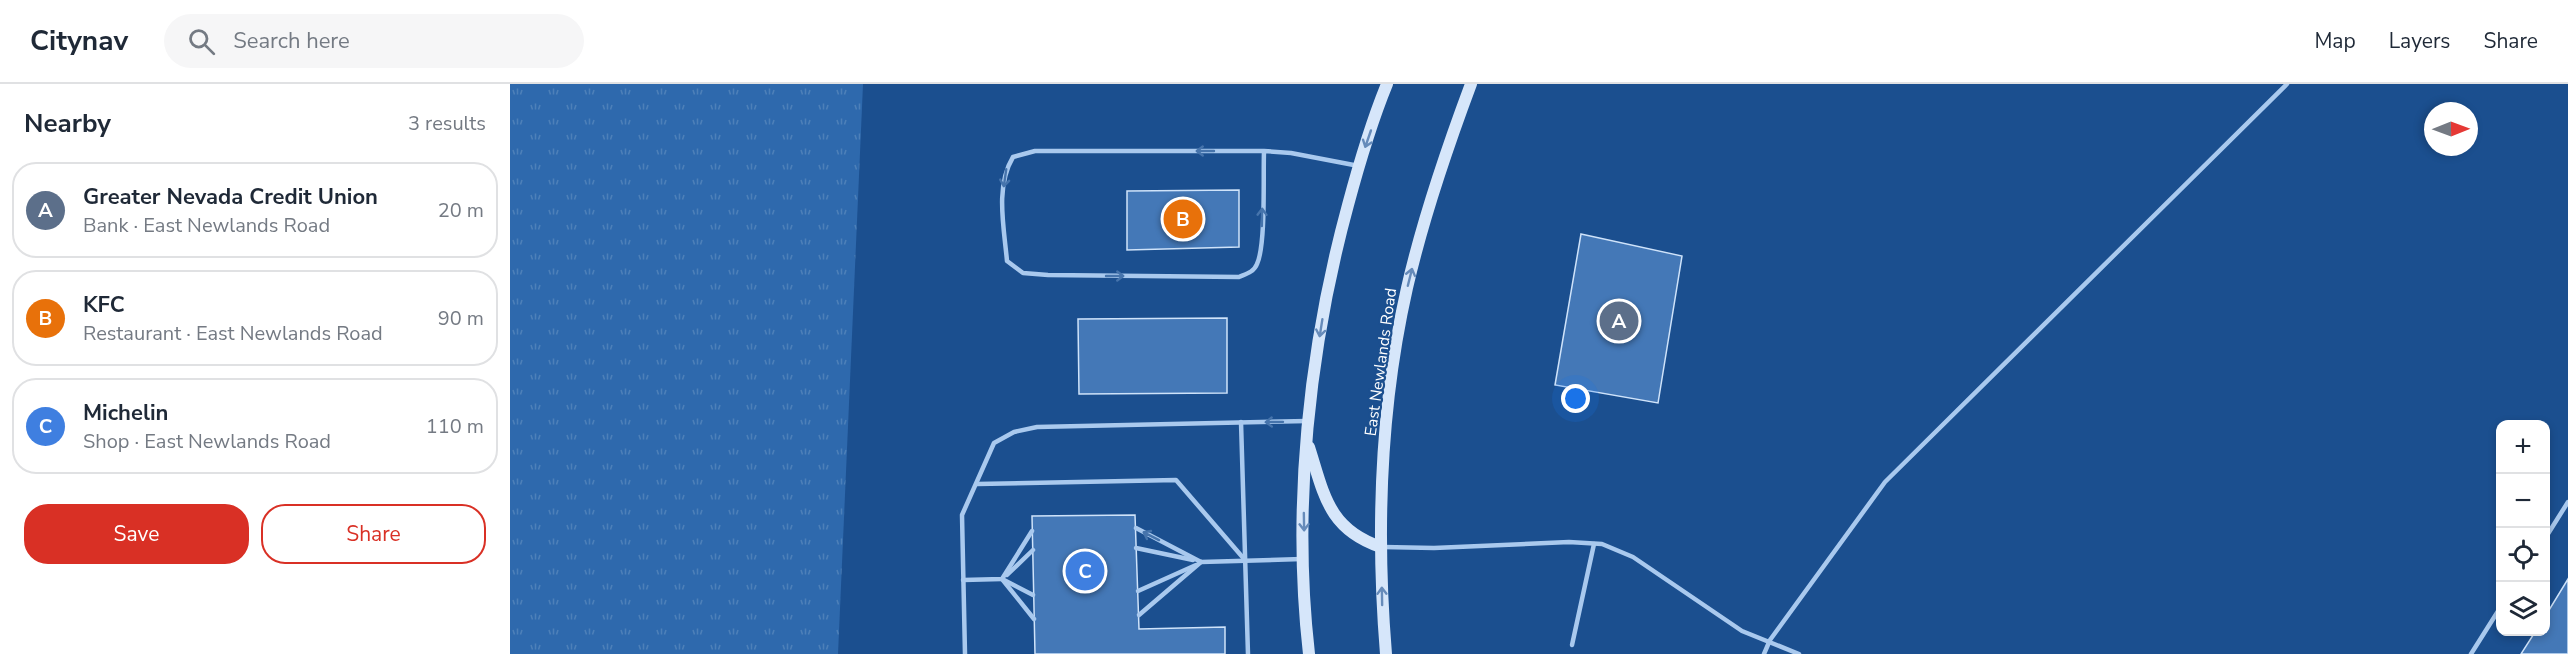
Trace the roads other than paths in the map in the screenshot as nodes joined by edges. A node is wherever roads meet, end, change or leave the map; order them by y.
1 (1388, 84) edge
2 (1471, 84) edge
3 (2287, 84) edge
4 (1264, 151) junction
5 (1359, 166) junction
6 (1308, 421) junction
7 (1240, 422) junction
8 (1306, 437) junction
9 (977, 484) junction
10 (2568, 502) edge
11 (1136, 528) dead end
12 (1032, 531) dead end
13 (2550, 531) edge
14 (1594, 544) junction
15 (1380, 547) junction
16 (1136, 548) dead end
17 (1033, 550) dead end
18 (1304, 558) junction
19 (1245, 560) junction
20 (1201, 562) junction
21 (1002, 579) junction
22 (963, 580) junction
23 (1138, 591) dead end
24 (1033, 595) dead end
25 (2496, 614) edge
26 (1139, 615) dead end
27 (1034, 619) dead end
28 (1770, 640) junction
29 (1572, 645) dead end
30 (964, 654) edge
31 (1248, 654) edge
32 (1309, 654) edge
33 (1386, 654) edge
34 (1764, 654) edge
35 (1799, 654) edge
36 (2471, 654) edge

1 -> 5 street
15 -> 2 street, East Newlands Road
3 - 28 lane
4 -> 4 lane
4 - 5 lane
5 -> 6 street
6 -> 7 lane
6 - 8 street
7 - 9 lane
7 - 19 lane
8 - 15 street
8 -> 18 street
9 - 19 lane
9 - 22 lane
10 - 13 lane
20 -> 11 lane
12 - 21 lane
14 - 15 lane
14 - 28 lane
14 - 29 lane
33 -> 15 street, East Newlands Road
16 - 20 lane
17 - 21 lane
18 - 19 lane
18 - 32 street
19 - 20 lane
19 - 31 lane
20 - 23 lane
20 - 26 lane
21 - 22 lane
21 - 24 lane
21 - 27 lane
22 - 30 lane
25 - 36 lane
28 - 34 lane
28 - 35 lane

